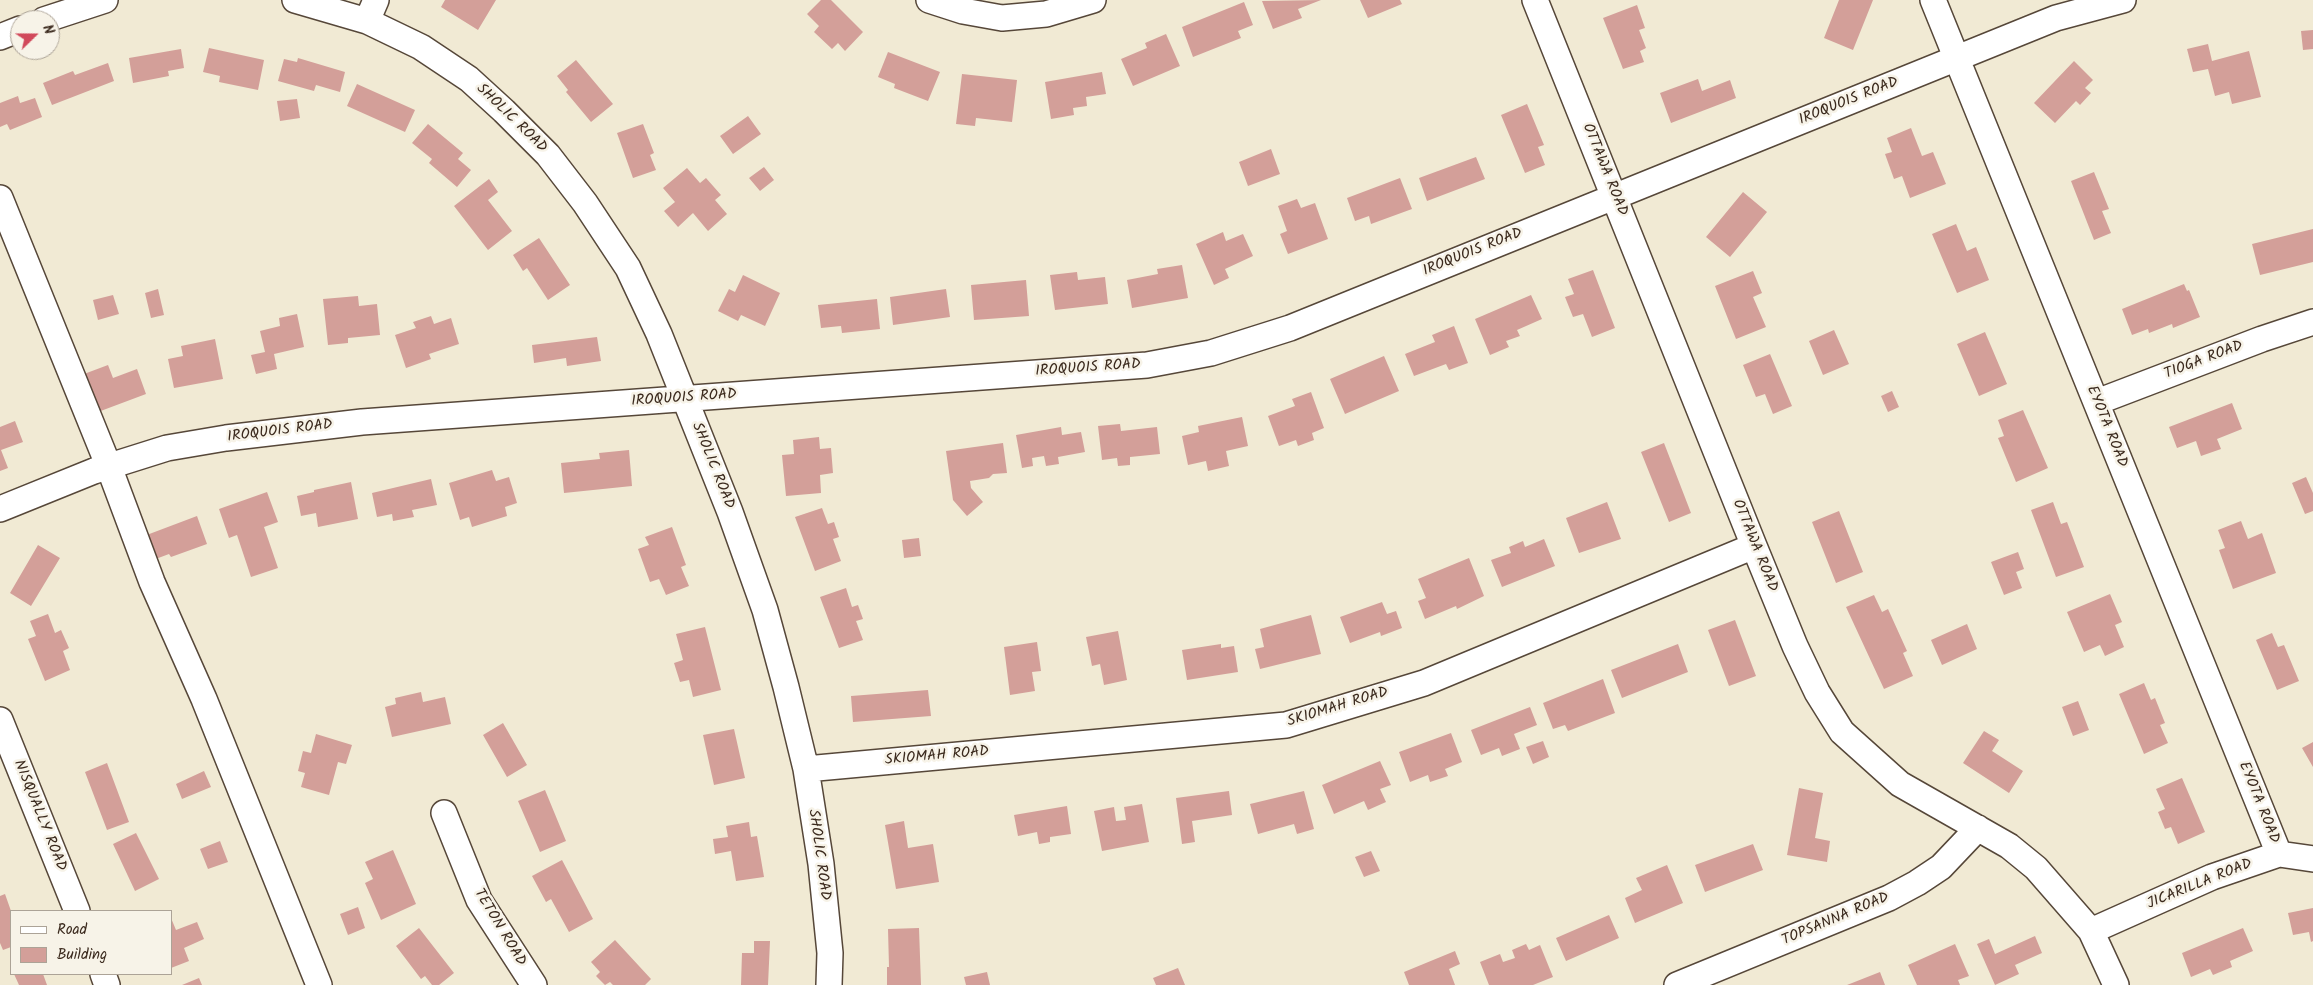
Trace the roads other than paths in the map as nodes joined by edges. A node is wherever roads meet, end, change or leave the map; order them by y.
1 (105, 0) edge
2 (295, 0) edge
3 (929, 0) edge
4 (1093, 0) edge
5 (1536, 0) edge
6 (1933, 0) edge
7 (2122, 0) edge
8 (372, 11) edge
9 (60, 15) edge
10 (1957, 58) junction
11 (1615, 196) junction
12 (0, 198) edge
13 (2313, 322) edge
14 (685, 399) junction
15 (2096, 402) junction
16 (109, 467) junction
17 (0, 509) edge
18 (1754, 546) junction
19 (0, 720) edge
20 (806, 768) junction
21 (444, 814) dead end
22 (1978, 828) junction
23 (2279, 854) junction
24 (2313, 859) edge
25 (77, 910) edge
26 (2091, 931) junction
27 (319, 985) edge
28 (534, 985) edge
29 (829, 985) edge
30 (1677, 985) edge
31 (2116, 985) edge

1 - 9 street
2 - 8 street, SHOLIC ROAD
3 - 4 street
5 - 11 street, OTTAWA ROAD
6 - 10 street, EYOTA ROAD
7 - 10 street, IROQUOIS ROAD
8 - 14 street, SHOLIC ROAD
10 - 11 street, IROQUOIS ROAD
10 - 15 street, EYOTA ROAD
11 - 14 street, IROQUOIS ROAD
11 - 18 street, OTTAWA ROAD
12 - 16 street
13 - 15 street, TIOGA ROAD
14 - 16 street, IROQUOIS ROAD
14 - 20 street, SHOLIC ROAD
15 - 23 street, EYOTA ROAD
16 - 17 street, IROQUOIS ROAD
16 - 27 street
18 - 20 street, SKIOMAH ROAD
18 - 22 street, OTTAWA ROAD
19 - 25 street, NISQUALLY ROAD
20 - 29 street, SHOLIC ROAD
21 - 28 street, TETON ROAD
22 - 26 street, OTTAWA ROAD
22 - 30 street, TOPSANNA ROAD
23 - 24 street, JICARILLA ROAD
23 - 26 street, JICARILLA ROAD
26 - 31 street, OTTAWA ROAD

